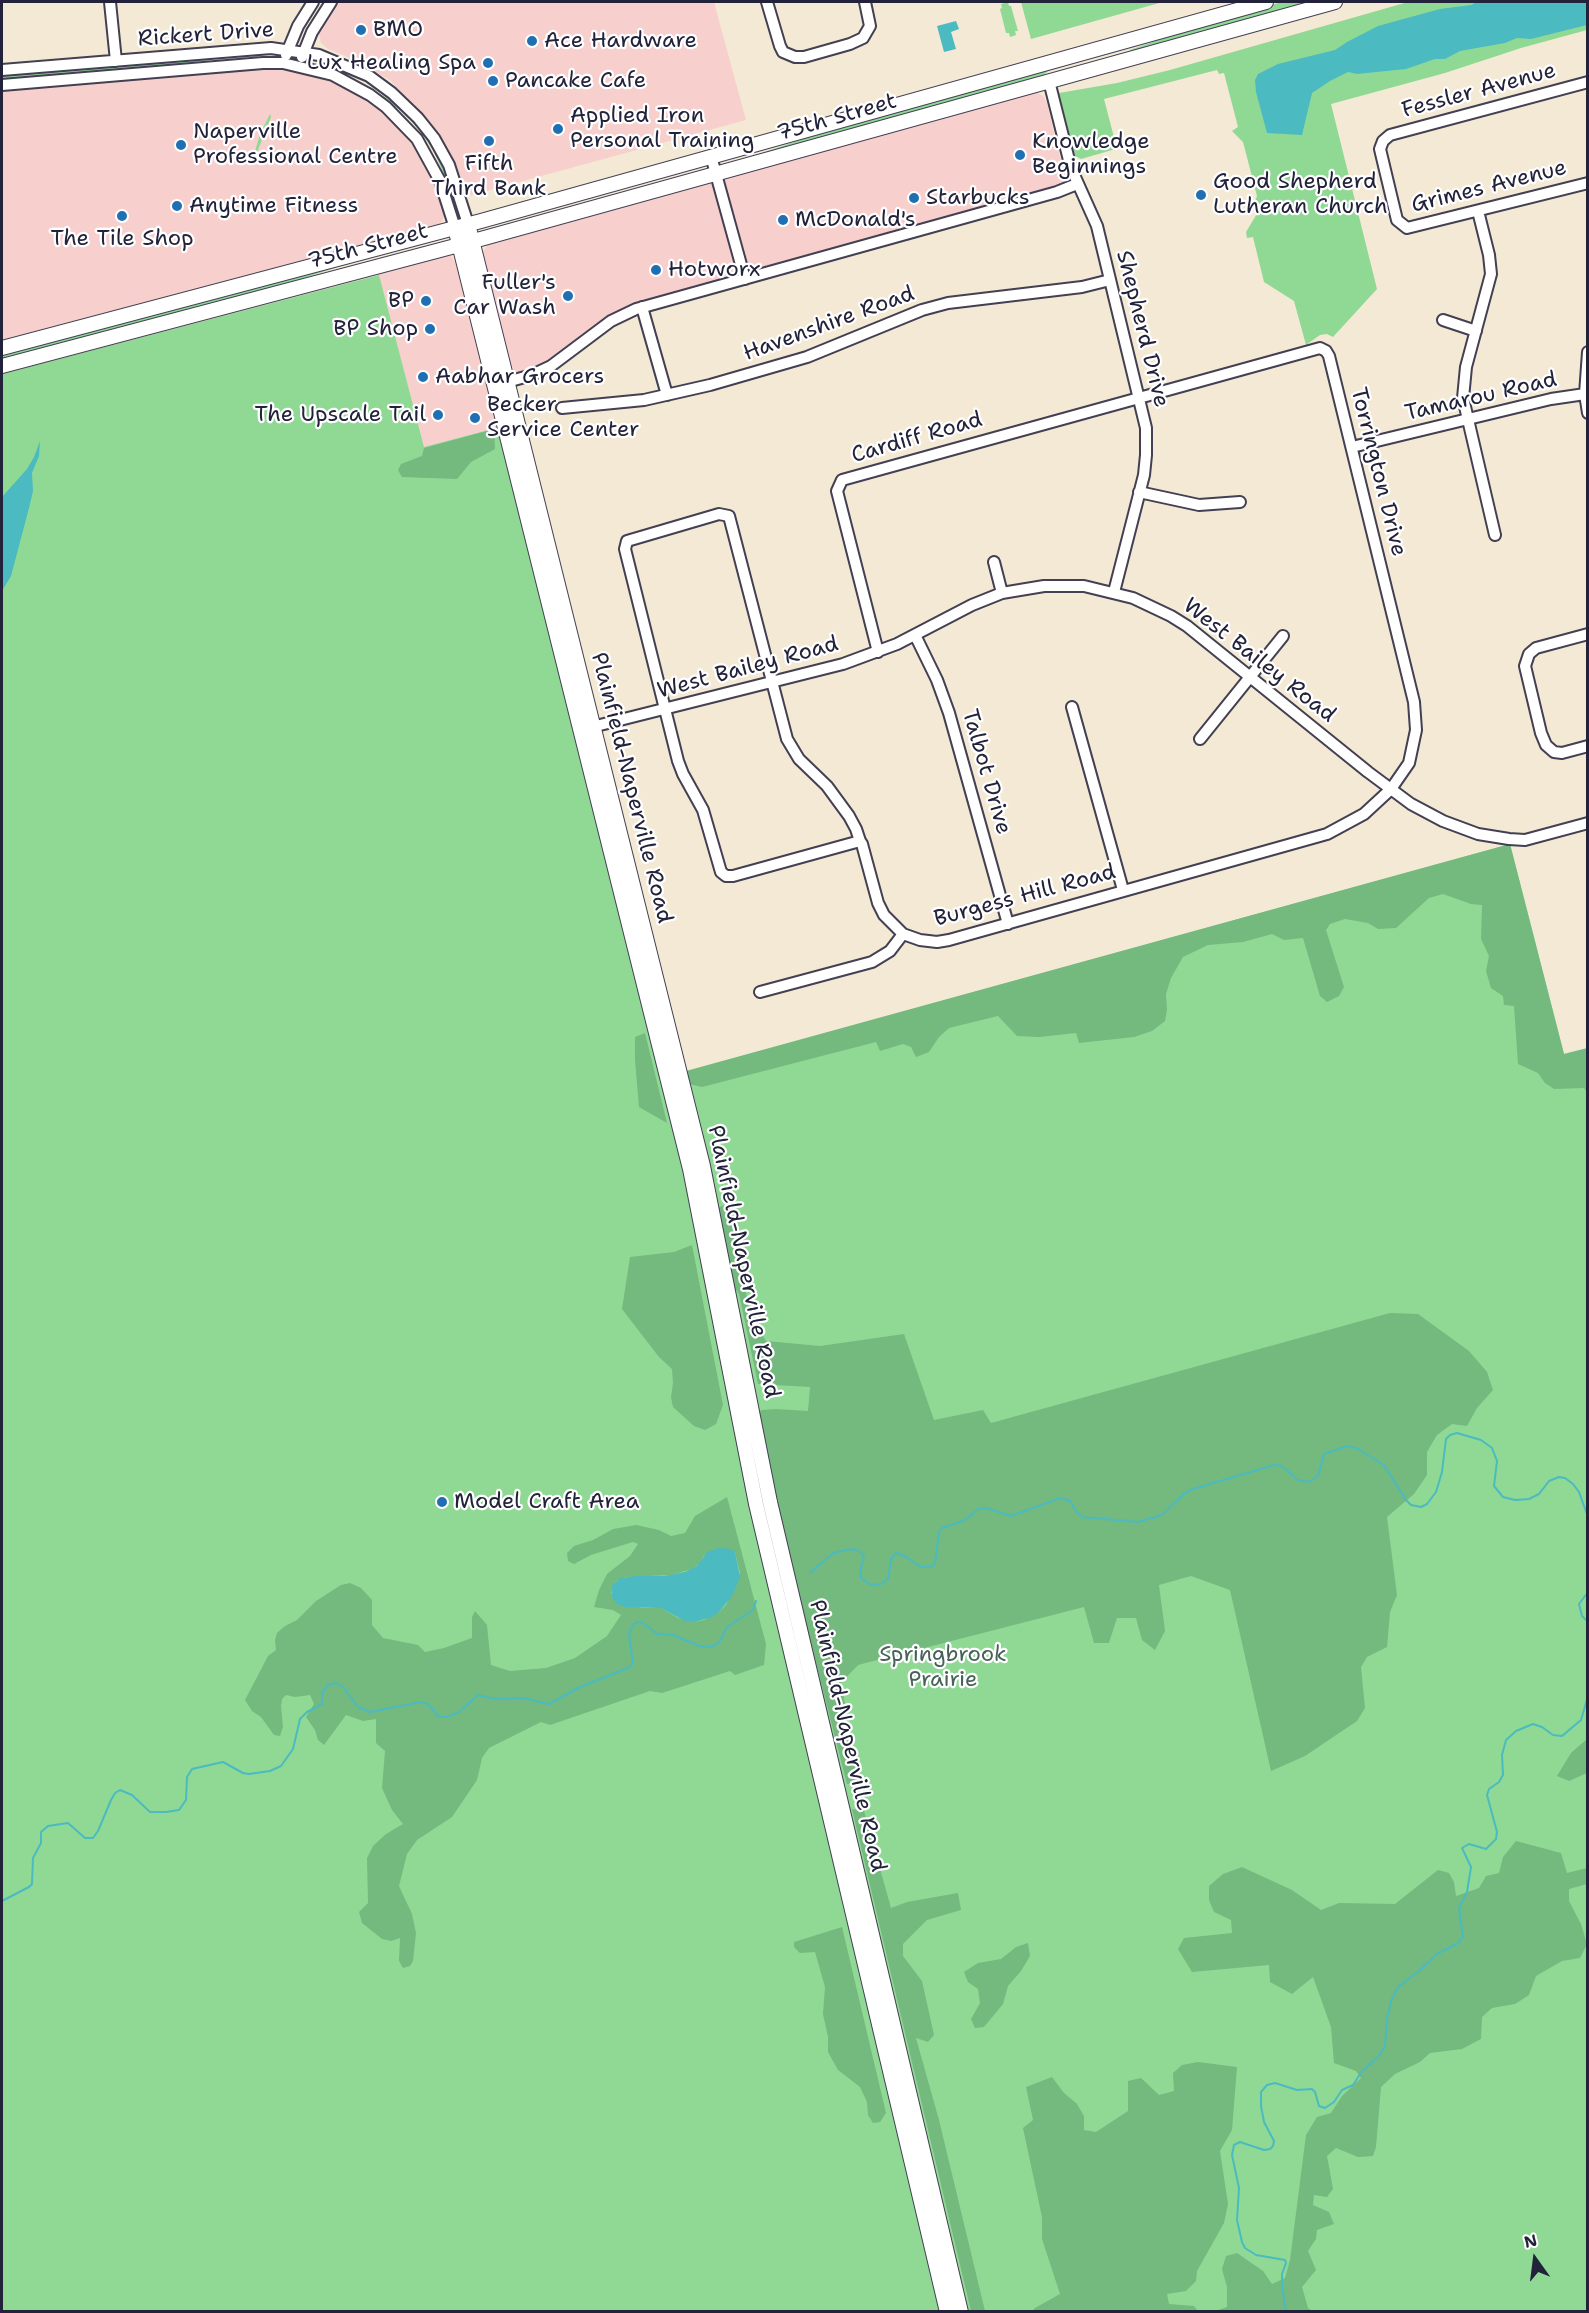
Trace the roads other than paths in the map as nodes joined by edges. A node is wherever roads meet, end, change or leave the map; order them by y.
1 (110, 2) edge
2 (312, 2) edge
3 (330, 2) edge
4 (767, 2) edge
5 (865, 2) edge
6 (1266, 2) edge
7 (1335, 2) edge
8 (289, 50) junction
9 (304, 51) junction
10 (1066, 57) junction
11 (116, 61) junction
12 (283, 63) junction
13 (299, 66) junction
14 (2, 70) edge
15 (1049, 81) junction
16 (1587, 82) edge
17 (2, 85) edge
18 (711, 156) junction
19 (716, 174) junction
20 (1587, 183) edge
21 (1077, 184) junction
22 (1478, 211) junction
23 (1400, 225) joint
24 (462, 226) junction
25 (466, 243) junction
26 (745, 279) junction
27 (1110, 280) junction
28 (642, 307) junction
29 (1443, 320) dead end
30 (1476, 331) junction
31 (2, 348) edge
32 (1587, 352) edge
33 (2, 366) edge
34 (507, 382) junction
35 (1585, 394) junction
36 (667, 395) junction
37 (1140, 397) junction
38 (562, 408) dead end
39 (1587, 413) edge
40 (1467, 420) junction
41 (1352, 447) junction
42 (1140, 492) junction
43 (1240, 502) dead end
44 (1495, 535) dead end
45 (993, 562) dead end
46 (1114, 592) junction
47 (1002, 593) junction
48 (1587, 634) edge
49 (915, 635) junction
50 (1283, 636) dead end
51 (878, 652) junction
52 (1251, 677) junction
53 (772, 682) junction
54 (1072, 707) dead end
55 (665, 709) junction
56 (587, 728) junction
57 (1200, 739) dead end
58 (1587, 746) edge
59 (1391, 789) junction
60 (1587, 823) edge
61 (860, 841) junction
62 (1123, 890) junction
63 (1008, 924) junction
64 (903, 934) junction
65 (760, 992) dead end
66 (947, 2312) edge
67 (961, 2312) edge

1 - 11 street
2 - 8 street
3 - 9 street
4 - 5 street
6 - 10 main road, 75th Street
7 - 15 main road, 75th Street
8 - 9 street, Rickert Drive
8 - 11 street, Rickert Drive
8 - 12 street
9 - 13 street
9 - 24 street, Rickert Drive
10 - 15 main road
10 - 18 main road, 75th Street
11 - 14 street, Rickert Drive
12 - 13 street, Rickert Drive
12 - 17 street, Rickert Drive
13 - 24 street, Rickert Drive
15 - 19 main road, 75th Street
15 - 21 street, Shepherd Drive
16 - 23 street, Fessler Avenue
18 - 19 street
18 - 24 main road, 75th Street
19 - 25 main road, 75th Street
19 - 26 street
20 - 22 street, Grimes Avenue
21 - 26 street
21 - 27 street, Shepherd Drive
22 - 23 street, Grimes Avenue
22 - 30 street
24 - 25 main road, Plainfield-Naperville Road
24 - 31 main road, 75th Street
25 - 33 main road, 75th Street
25 - 34 main road, Plainfield-Naperville Road
25 - 56 main road, Plainfield-Naperville Road
26 - 28 street
27 - 36 street, Havenshire Road
27 - 37 street, Shepherd Drive
28 - 34 street
28 - 36 street
29 - 30 street
30 - 40 street
32 - 35 street
34 - 56 main road, Plainfield-Naperville Road
35 - 39 street
35 - 40 street, Tamarou Road
36 - 38 street, Havenshire Road
37 - 41 street, Torrington Drive
37 - 42 street, Shepherd Drive
37 - 51 street, Cardiff Road
40 - 41 street, Tamarou Road
40 - 44 street
41 - 59 street, Torrington Drive
42 - 43 street
42 - 46 street, Shepherd Drive
45 - 47 street
46 - 47 street, West Bailey Road
46 - 52 street, West Bailey Road
47 - 49 street, West Bailey Road
48 - 58 street
49 - 51 street, West Bailey Road
49 - 63 street, Talbot Drive
50 - 52 street
51 - 53 street, West Bailey Road
52 - 57 street
52 - 59 street, West Bailey Road
53 - 55 street, West Bailey Road
53 - 55 street
53 - 61 street
54 - 62 street
55 - 56 street, West Bailey Road
55 - 61 street
56 - 66 main road, Plainfield-Naperville Road
56 - 67 main road, Plainfield-Naperville Road
59 - 60 street, West Bailey Road
59 - 62 street, Burgess Hill Road
61 - 64 street
62 - 63 street, Burgess Hill Road
63 - 64 street, Burgess Hill Road
64 - 65 street

